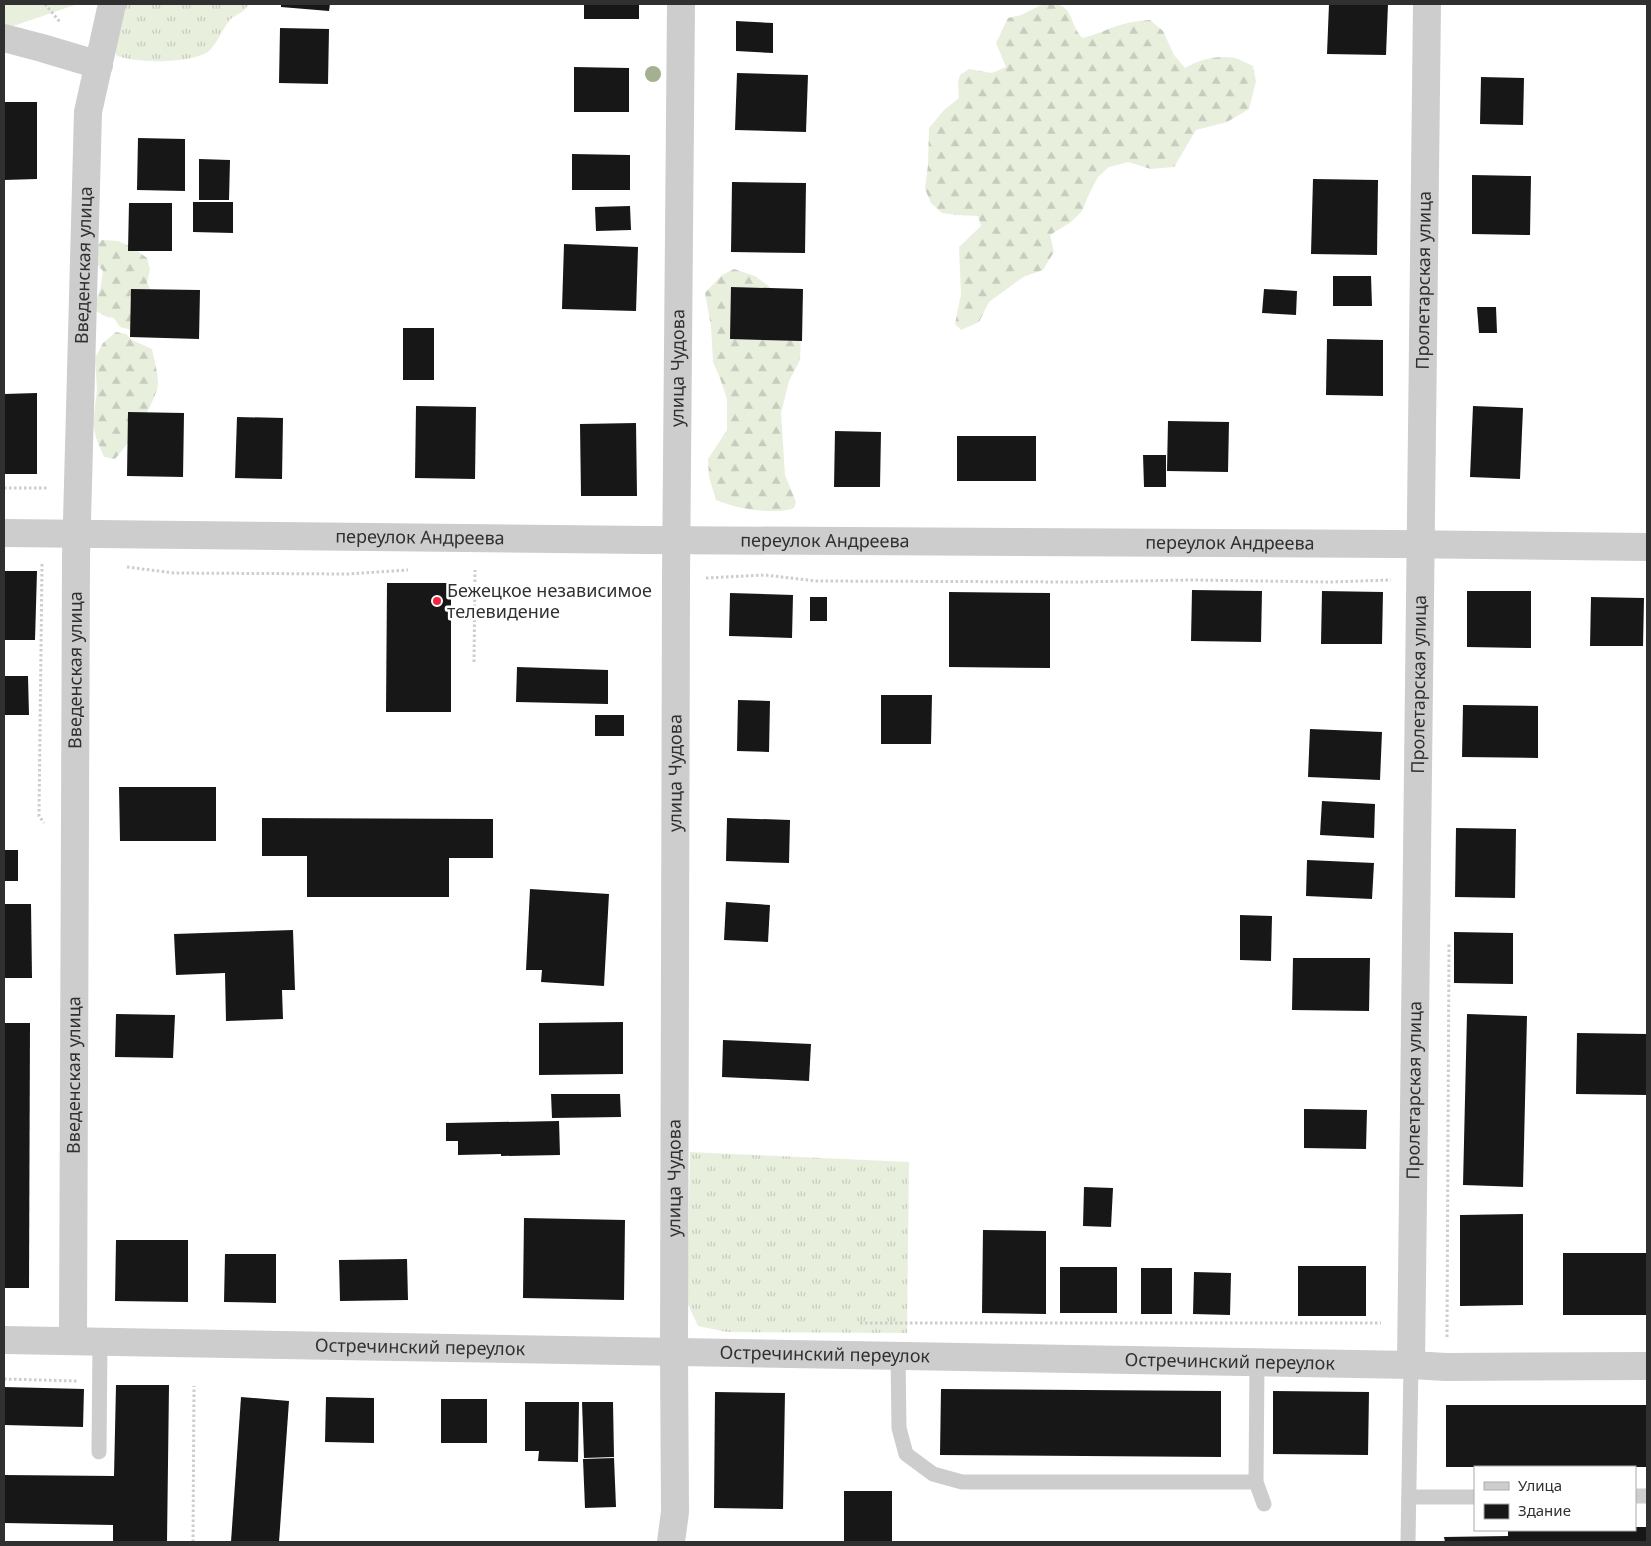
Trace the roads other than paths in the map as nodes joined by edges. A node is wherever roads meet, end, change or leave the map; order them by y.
1 (112, 4) edge
2 (681, 4) edge
3 (1426, 4) edge
4 (4, 38) edge
5 (98, 65) junction
6 (4, 533) edge
7 (76, 533) junction
8 (677, 540) junction
9 (1420, 544) junction
10 (1647, 547) edge
11 (4, 1340) edge
12 (87, 1340) junction
13 (674, 1353) junction
14 (898, 1356) junction
15 (1257, 1362) junction
16 (1411, 1365) junction
17 (1647, 1366) edge
18 (99, 1452) dead end
19 (1256, 1482) junction
20 (1409, 1497) junction
21 (1474, 1497) edge
22 (1264, 1504) dead end
23 (671, 1542) edge
24 (1408, 1542) edge

1 - 5 street, Введенская улица
2 - 8 street, улица Чудова
3 - 9 street, Пролетарская улица
4 - 5 street
5 - 7 street, Введенская улица
6 - 7 street, переулок Андреева
7 - 8 street, переулок Андреева
7 - 12 street, Введенская улица
8 - 9 street, переулок Андреева
8 - 13 street, улица Чудова
9 - 10 street, переулок Андреева
9 - 16 street, Пролетарская улица
11 - 12 street, Остречинский переулок
12 - 13 street, Остречинский переулок
12 - 18 lane
13 - 14 street, Остречинский переулок
13 - 23 street, улица Чудова
14 - 15 street, Остречинский переулок
14 - 19 lane
15 - 16 street, Остречинский переулок
15 - 19 lane
16 - 17 street, Остречинский переулок
16 - 20 lane
19 - 22 lane
20 - 21 lane
20 - 24 lane

